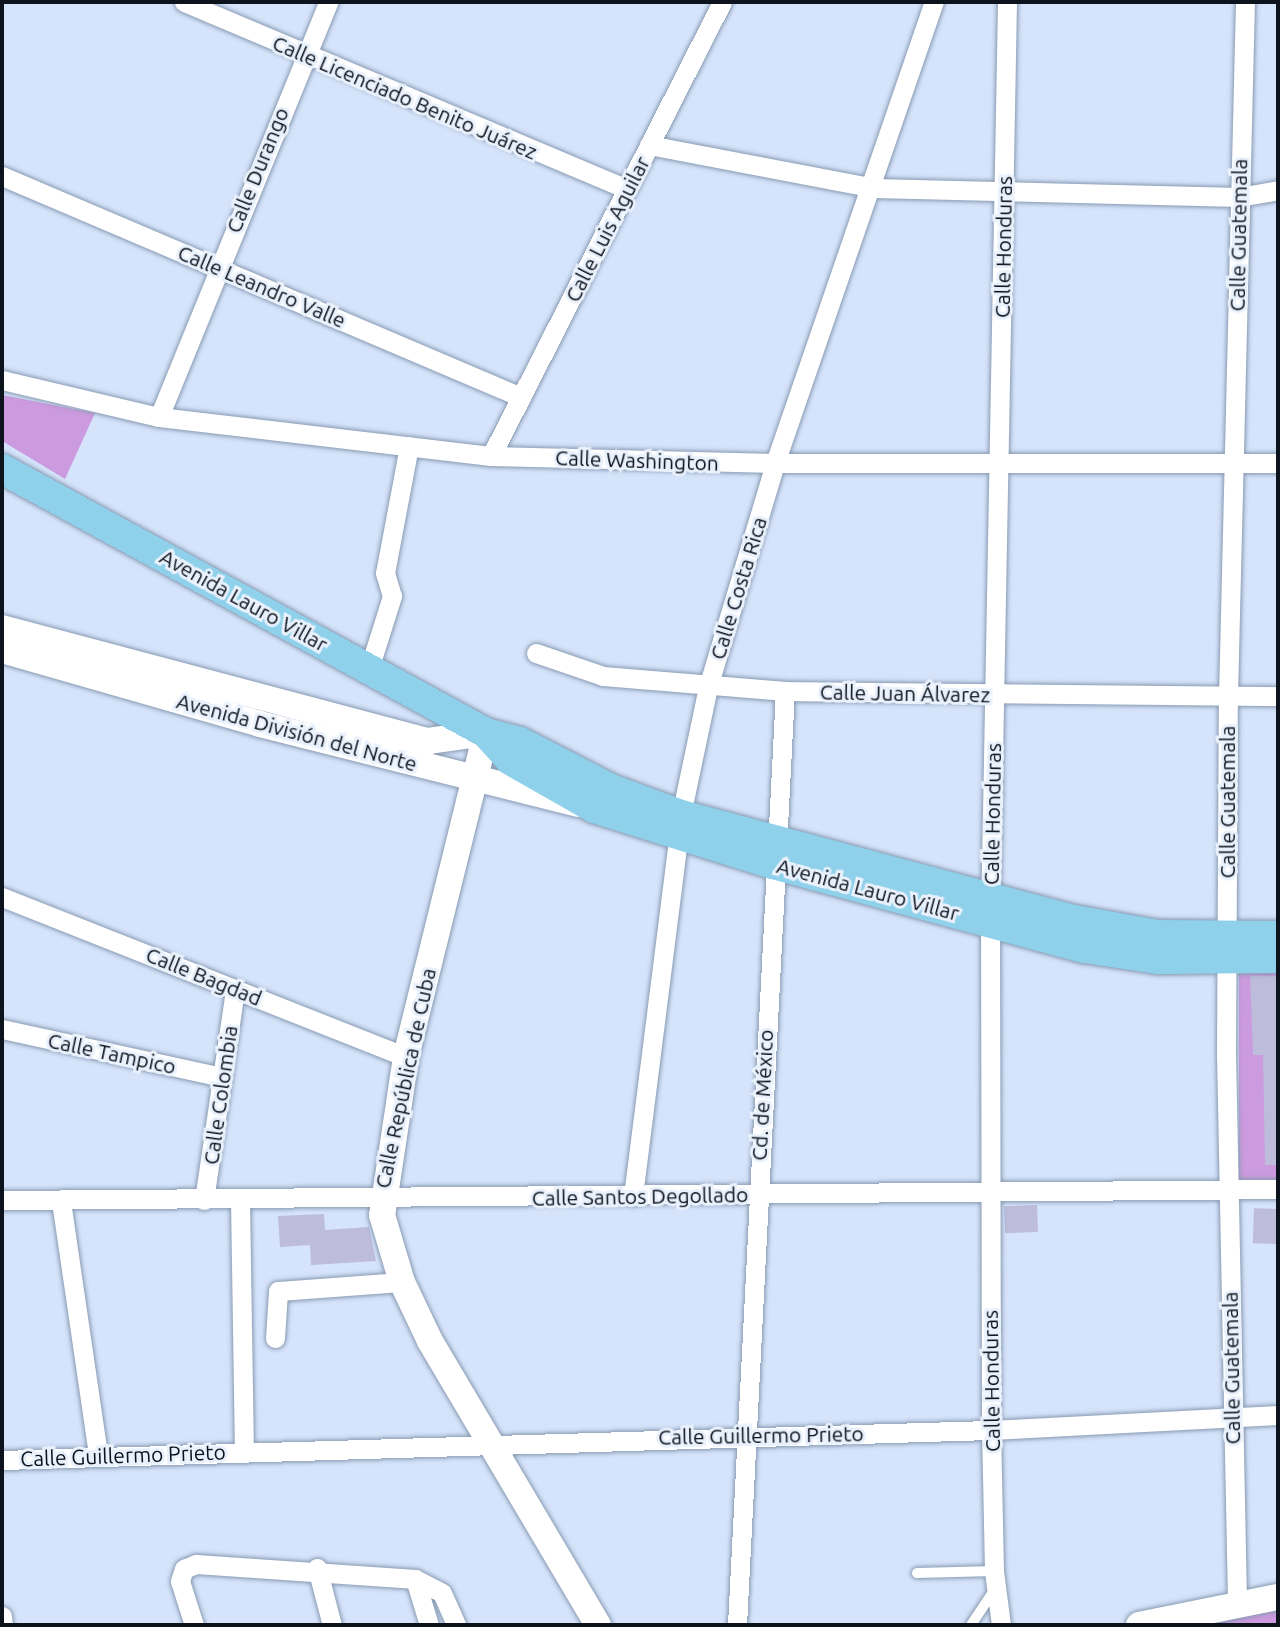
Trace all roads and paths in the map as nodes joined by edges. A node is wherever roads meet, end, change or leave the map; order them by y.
1 (184, 2) edge
2 (327, 2) edge
3 (722, 2) edge
4 (934, 2) edge
5 (1007, 2) edge
6 (1245, 2) edge
7 (304, 56) junction
8 (649, 145) junction
9 (2, 176) edge
10 (874, 188) junction
11 (627, 189) junction
12 (1004, 190) junction
13 (1278, 190) edge
14 (1239, 197) junction
15 (217, 267) junction
16 (2, 380) edge
17 (521, 397) junction
18 (159, 417) junction
19 (410, 446) junction
20 (491, 456) junction
21 (997, 460) junction
22 (775, 463) junction
23 (1233, 463) junction
24 (1278, 463) edge
25 (2, 469) edge
26 (2, 628) edge
27 (2, 650) edge
28 (536, 653) dead end
29 (369, 669) junction
30 (709, 687) junction
31 (785, 691) junction
32 (995, 694) junction
33 (1227, 696) junction
34 (1278, 696) edge
35 (268, 698) junction
36 (260, 724) junction
37 (486, 733) junction
38 (473, 778) junction
39 (594, 808) junction
40 (680, 826) junction
41 (775, 852) junction
42 (2, 897) edge
43 (990, 910) junction
44 (1278, 936) edge
45 (1227, 948) junction
46 (1278, 958) edge
47 (235, 989) junction
48 (2, 1029) edge
49 (406, 1057) junction
50 (222, 1077) junction
51 (1227, 1188) junction
52 (1278, 1189) edge
53 (989, 1193) junction
54 (757, 1194) junction
55 (633, 1196) junction
56 (2, 1200) edge
57 (204, 1200) junction
58 (240, 1200) junction
59 (380, 1200) junction
60 (61, 1201) junction
61 (402, 1282) junction
62 (275, 1338) dead end
63 (1278, 1415) edge
64 (1232, 1419) junction
65 (991, 1430) junction
66 (745, 1435) junction
67 (489, 1441) junction
68 (244, 1450) junction
69 (98, 1454) junction
70 (2, 1460) edge
71 (317, 1568) junction
72 (917, 1573) dead end
73 (415, 1578) junction
74 (994, 1580) junction
75 (1278, 1597) edge
76 (1237, 1601) junction
77 (2, 1616) edge
78 (3, 1625) edge
79 (194, 1625) edge
80 (332, 1625) edge
81 (429, 1625) edge
82 (456, 1625) edge
83 (598, 1625) edge
84 (737, 1625) edge
85 (971, 1625) edge
86 (1001, 1625) edge
87 (1139, 1625) edge

1 - 7 street, Calle Licenciado Benito Juárez
2 - 7 street, Calle Durango
3 - 8 street, Calle Luis Aguilar
4 - 10 street, Calle Costa Rica
5 - 12 street, Calle Honduras
6 - 14 street, Calle Guatemala
7 - 11 street, Calle Licenciado Benito Juárez
7 - 15 street, Calle Durango
8 - 10 street
8 - 11 street, Calle Luis Aguilar
9 - 15 street, Calle Leandro Valle
10 - 12 street
10 - 22 street, Calle Costa Rica
11 - 17 street, Calle Luis Aguilar
12 - 14 street
12 - 21 street, Calle Honduras
13 - 14 street
14 - 23 street, Calle Guatemala
15 - 17 street, Calle Leandro Valle
15 - 18 street, Calle Durango
16 - 18 street, Calle Washington
17 - 20 street, Calle Luis Aguilar
18 - 19 street, Calle Washington
19 - 20 street, Calle Washington
19 - 29 street
20 - 22 street, Calle Washington
21 - 22 street, Calle Washington
21 - 23 street, Calle Washington
21 - 32 street, Calle Honduras
22 - 30 street, Calle Costa Rica
23 - 24 street, Calle Washington
23 - 33 street, Calle Guatemala
25 - 29 main road, Avenida Lauro Villar
26 - 35 main road, Avenida División del Norte
27 - 36 main road, Avenida División del Norte
28 - 30 street, Calle Juan Álvarez
29 - 37 main road, Avenida Lauro Villar
30 - 31 street, Calle Juan Álvarez
30 - 40 street, Calle Costa Rica
31 - 32 street, Calle Juan Álvarez
31 - 41 street, Cd. de México
32 - 33 street, Calle Juan Álvarez
32 - 43 street, Calle Honduras
33 - 34 street, Calle Juan Álvarez
33 - 45 street, Calle Guatemala
35 - 36 main road
35 - 37 main road, Avenida División del Norte
36 - 38 main road, Avenida División del Norte
37 - 38 main road, Calle República de Cuba
37 - 39 main road, Avenida Lauro Villar
37 - 40 main road, Avenida Lauro Villar
38 - 39 main road, Avenida División del Norte
38 - 49 main road, Calle República de Cuba
39 - 40 main road, Avenida Lauro Villar
40 - 41 main road, Avenida Lauro Villar
40 - 55 street, Calle Costa Rica
41 - 43 main road, Avenida Lauro Villar
41 - 54 street, Cd. de México
42 - 47 street, Calle Bagdad
43 - 45 main road, Avenida Lauro Villar
43 - 53 street, Calle Honduras
44 - 45 main road, Avenida Lauro Villar
45 - 46 main road, Avenida Lauro Villar
45 - 51 street, Calle Guatemala
47 - 49 street, Calle Bagdad
47 - 50 street, Calle Colombia
48 - 50 street, Calle Tampico
49 - 59 main road, Calle República de Cuba
50 - 57 street, Calle Colombia
51 - 52 street, Calle Santos Degollado
51 - 53 street, Calle Santos Degollado
51 - 64 street, Calle Guatemala
53 - 54 street, Calle Santos Degollado
53 - 65 street, Calle Honduras
54 - 55 street, Calle Santos Degollado
54 - 66 street, Cd. de México
55 - 59 street, Calle Santos Degollado
56 - 60 street, Calle Santos Degollado
57 - 58 street, Calle Santos Degollado
57 - 60 street, Calle Santos Degollado
58 - 59 street, Calle Santos Degollado
58 - 68 street, Calle Guillermo Prieto
59 - 61 main road, Calle República de Cuba
60 - 69 street
61 - 62 street
61 - 67 main road, Calle República de Cuba
63 - 64 street, Calle Guillermo Prieto
64 - 65 street, Calle Guillermo Prieto
64 - 76 street, Calle Guatemala
65 - 66 street, Calle Guillermo Prieto
65 - 74 street, Calle Honduras
66 - 67 street, Calle Guillermo Prieto
66 - 84 street, Cd. de México
67 - 68 street, Calle Guillermo Prieto
67 - 83 main road, Calle República de Cuba
68 - 69 street, Calle Guillermo Prieto
69 - 70 street, Calle Guillermo Prieto
71 - 73 street
71 - 79 street
71 - 80 street
72 - 74 lane
73 - 81 street
73 - 82 street
74 - 85 lane
74 - 86 street, Calle Honduras
75 - 76 main road
76 - 87 main road
77 - 78 street

